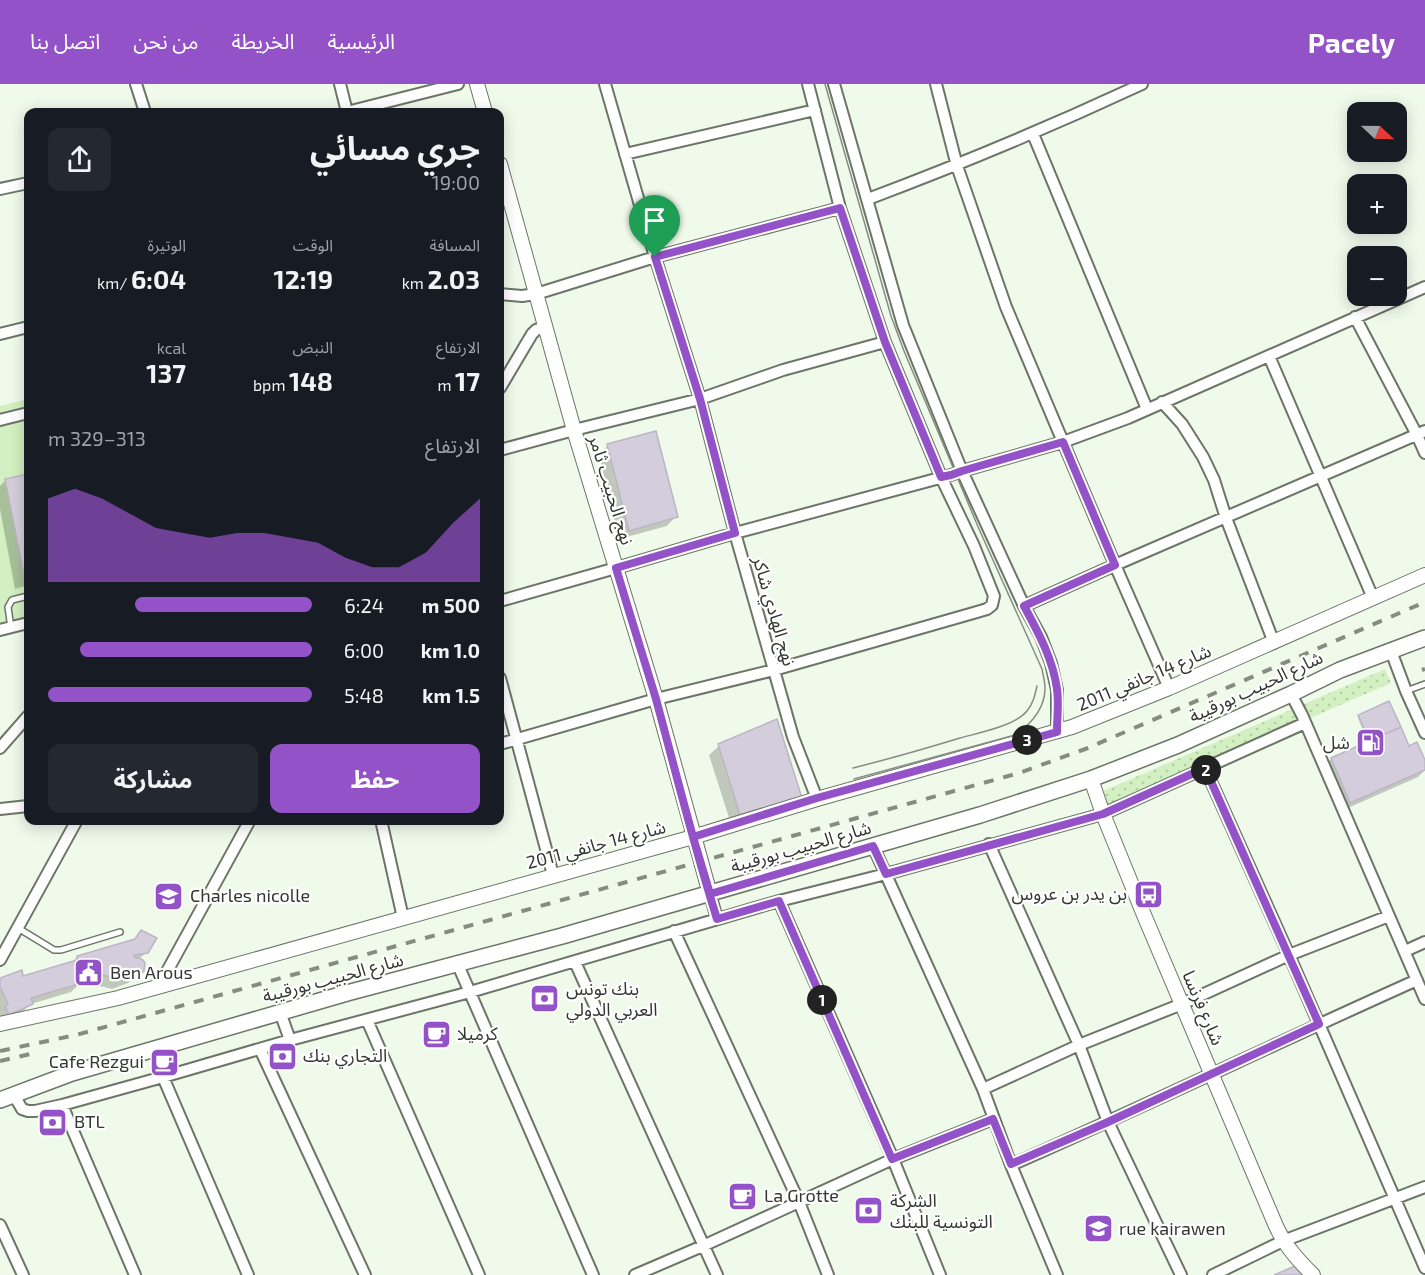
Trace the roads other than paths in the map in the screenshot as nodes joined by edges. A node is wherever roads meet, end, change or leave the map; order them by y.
1 (136, 84) edge
2 (340, 84) edge
3 (458, 84) edge
4 (477, 84) edge
5 (605, 84) edge
6 (808, 84) edge
7 (834, 84) edge
8 (936, 84) edge
9 (1135, 86) edge
10 (144, 108) edge
11 (346, 108) edge
12 (363, 108) edge
13 (484, 108) edge
14 (815, 110) junction
15 (1033, 134) junction
16 (624, 154) junction
17 (957, 166) junction
18 (504, 178) edge
19 (24, 184) edge
20 (0, 189) edge
21 (868, 199) junction
22 (840, 208) junction
23 (655, 257) junction
24 (1425, 287) edge
25 (504, 294) edge
26 (536, 294) junction
27 (1355, 317) junction
28 (545, 327) junction
29 (24, 328) edge
30 (0, 334) edge
31 (885, 342) junction
32 (1269, 356) junction
33 (504, 381) edge
34 (700, 399) junction
35 (1162, 402) junction
36 (1147, 409) junction
37 (24, 414) edge
38 (0, 420) edge
39 (574, 430) junction
40 (1421, 433) edge
41 (1063, 442) junction
42 (504, 449) edge
43 (1425, 453) edge
44 (962, 471) junction
45 (941, 477) junction
46 (1320, 477) junction
47 (1226, 518) junction
48 (735, 533) junction
49 (1115, 565) junction
50 (616, 568) junction
51 (1425, 575) edge
52 (24, 597) edge
53 (1373, 598) junction
54 (504, 600) edge
55 (1024, 606) junction
56 (24, 624) edge
57 (5, 629) edge
58 (1425, 638) edge
59 (1274, 643) junction
60 (1391, 651) junction
61 (774, 670) junction
62 (1425, 684) edge
63 (1169, 688) junction
64 (1406, 691) junction
65 (504, 694) edge
66 (1291, 694) junction
67 (656, 699) junction
68 (24, 721) edge
69 (1305, 723) junction
70 (1057, 732) junction
71 (1425, 733) edge
72 (516, 740) junction
73 (504, 743) edge
74 (0, 748) edge
75 (1205, 768) junction
76 (1090, 779) junction
77 (817, 798) junction
78 (24, 806) edge
79 (0, 809) edge
80 (1103, 814) junction
81 (74, 825) edge
82 (248, 825) edge
83 (382, 825) edge
84 (693, 837) junction
85 (989, 844) junction
86 (873, 846) junction
87 (886, 874) junction
88 (553, 875) junction
89 (710, 894) junction
90 (779, 901) junction
91 (1389, 916) junction
92 (404, 918) junction
93 (717, 919) junction
94 (18, 928) junction
95 (674, 931) junction
96 (120, 932) dead end
97 (1425, 942) edge
98 (1405, 951) junction
99 (1289, 955) junction
100 (0, 960) edge
101 (575, 962) junction
102 (458, 964) junction
103 (1417, 980) junction
104 (159, 986) junction
105 (470, 992) junction
106 (1425, 999) edge
107 (1182, 1004) junction
108 (280, 1012) junction
109 (367, 1020) junction
110 (0, 1024) edge
111 (1319, 1024) junction
112 (290, 1040) junction
113 (1079, 1045) junction
114 (260, 1049) junction
115 (1211, 1074) junction
116 (163, 1077) junction
117 (983, 1089) junction
118 (7, 1097) edge
119 (62, 1105) junction
120 (993, 1119) junction
121 (1108, 1122) junction
122 (892, 1159) junction
123 (1011, 1164) junction
124 (1425, 1187) edge
125 (1395, 1199) junction
126 (799, 1202) junction
127 (0, 1225) edge
128 (1283, 1241) junction
129 (705, 1245) junction
130 (1425, 1268) edge
131 (23, 1275) edge
132 (135, 1275) edge
133 (248, 1275) edge
134 (364, 1275) edge
135 (478, 1275) edge
136 (593, 1275) edge
137 (635, 1275) edge
138 (717, 1275) edge
139 (828, 1275) edge
140 (940, 1275) edge
141 (1057, 1275) edge
142 (1181, 1275) edge
143 (1213, 1275) edge
144 (1313, 1275) edge

1 - 10 street
2 - 11 street
3 - 12 street
4 - 13 street
5 - 16 street, نهج الهادي شاكر
6 - 14 street
7 - 21 street
8 - 17 street
9 - 15 street
14 - 16 street
14 - 22 street
15 - 17 street
15 - 36 street
16 - 23 street, نهج الهادي شاكر
17 - 21 street
17 - 41 street
18 - 26 street, نهج الحبيب ثامر
19 - 20 street
21 - 44 street
22 - 23 street
22 - 31 street
23 - 26 street
23 - 34 street, نهج الهادي شاكر
24 - 27 street
25 - 26 street
26 - 28 street, نهج الحبيب ثامر
27 - 32 street
27 - 40 street
28 - 33 street
28 - 39 street, نهج الحبيب ثامر
29 - 30 street
31 - 34 street
31 - 45 street
32 - 35 street
32 - 46 street
34 - 39 street
34 - 48 street, نهج الهادي شاكر
35 - 36 street
35 - 47 street
36 - 41 street
37 - 38 street
39 - 42 street
39 - 50 street, نهج الحبيب ثامر
40 - 43 street
40 - 46 street
41 - 44 street
41 - 49 street
44 - 45 street
44 - 55 street
45 - 48 street
45 - 61 street
46 - 47 street
46 - 53 street
47 - 49 street
47 - 59 street
48 - 50 street
48 - 61 street, نهج الهادي شاكر
49 - 55 street
49 - 63 street
50 - 54 street
50 - 67 street, نهج الحبيب ثامر
51 - 53 street, شارع 14 جانفي 2011
52 - 57 lane
53 - 59 street, شارع 14 جانفي 2011
55 - 70 street
56 - 57 street
58 - 60 main road, شارع الحبيب بورقيبة
59 - 63 street, شارع 14 جانفي 2011
60 - 64 street
60 - 66 main road, شارع الحبيب بورقيبة
61 - 67 street
61 - 77 street, نهج الهادي شاكر
62 - 64 lane
63 - 70 street, شارع 14 جانفي 2011
64 - 71 street
65 - 72 street
66 - 69 street
66 - 76 main road, شارع الحبيب بورقيبة
67 - 72 street
67 - 84 street, نهج الحبيب ثامر
68 - 74 street
69 - 75 street
69 - 91 street
70 - 77 street, شارع 14 جانفي 2011
72 - 73 street
72 - 88 street
75 - 80 street
75 - 99 street
76 - 80 street, شارع فرنسا
76 - 86 main road, شارع الحبيب بورقيبة
77 - 84 street, شارع 14 جانفي 2011
78 - 79 street
80 - 85 street
80 - 107 street, شارع فرنسا
81 - 94 street
82 - 104 street
83 - 92 street
84 - 88 street, شارع 14 جانفي 2011
84 - 89 street, نهج الحبيب ثامر
85 - 87 street
85 - 113 street
86 - 87 street
86 - 89 main road, شارع الحبيب بورقيبة
87 - 90 street
87 - 117 street
88 - 92 street, شارع 14 جانفي 2011
89 - 93 street
89 - 102 main road, شارع الحبيب بورقيبة
90 - 93 street
90 - 122 street
91 - 98 street
91 - 99 street
92 - 104 street, شارع 14 جانفي 2011
93 - 95 street
94 - 96 lane
94 - 100 street
95 - 101 street
95 - 126 street
97 - 98 street
98 - 103 street
99 - 107 street
99 - 111 street
101 - 105 street
101 - 129 street
102 - 105 street
102 - 108 main road, شارع الحبيب بورقيبة
103 - 106 street
103 - 111 street
104 - 110 street, شارع 14 جانفي 2011
105 - 109 street
105 - 136 street
107 - 113 street
107 - 115 street, شارع فرنسا
108 - 112 street
108 - 118 main road, شارع الحبيب بورقيبة
109 - 112 street
109 - 135 street
111 - 115 street
111 - 125 street
112 - 114 street
113 - 117 street
113 - 121 street
114 - 116 street
114 - 134 street
115 - 121 street
115 - 128 street, شارع فرنسا
116 - 119 street
116 - 133 street
117 - 120 street
118 - 119 street
119 - 132 street
120 - 122 street
120 - 123 street
121 - 123 street
121 - 142 street
122 - 126 street
122 - 140 street
123 - 141 street
124 - 125 street
125 - 128 street
125 - 130 street
126 - 129 street
126 - 139 street
127 - 131 street
128 - 143 street
128 - 144 street, شارع فرنسا
129 - 137 street
129 - 138 street

